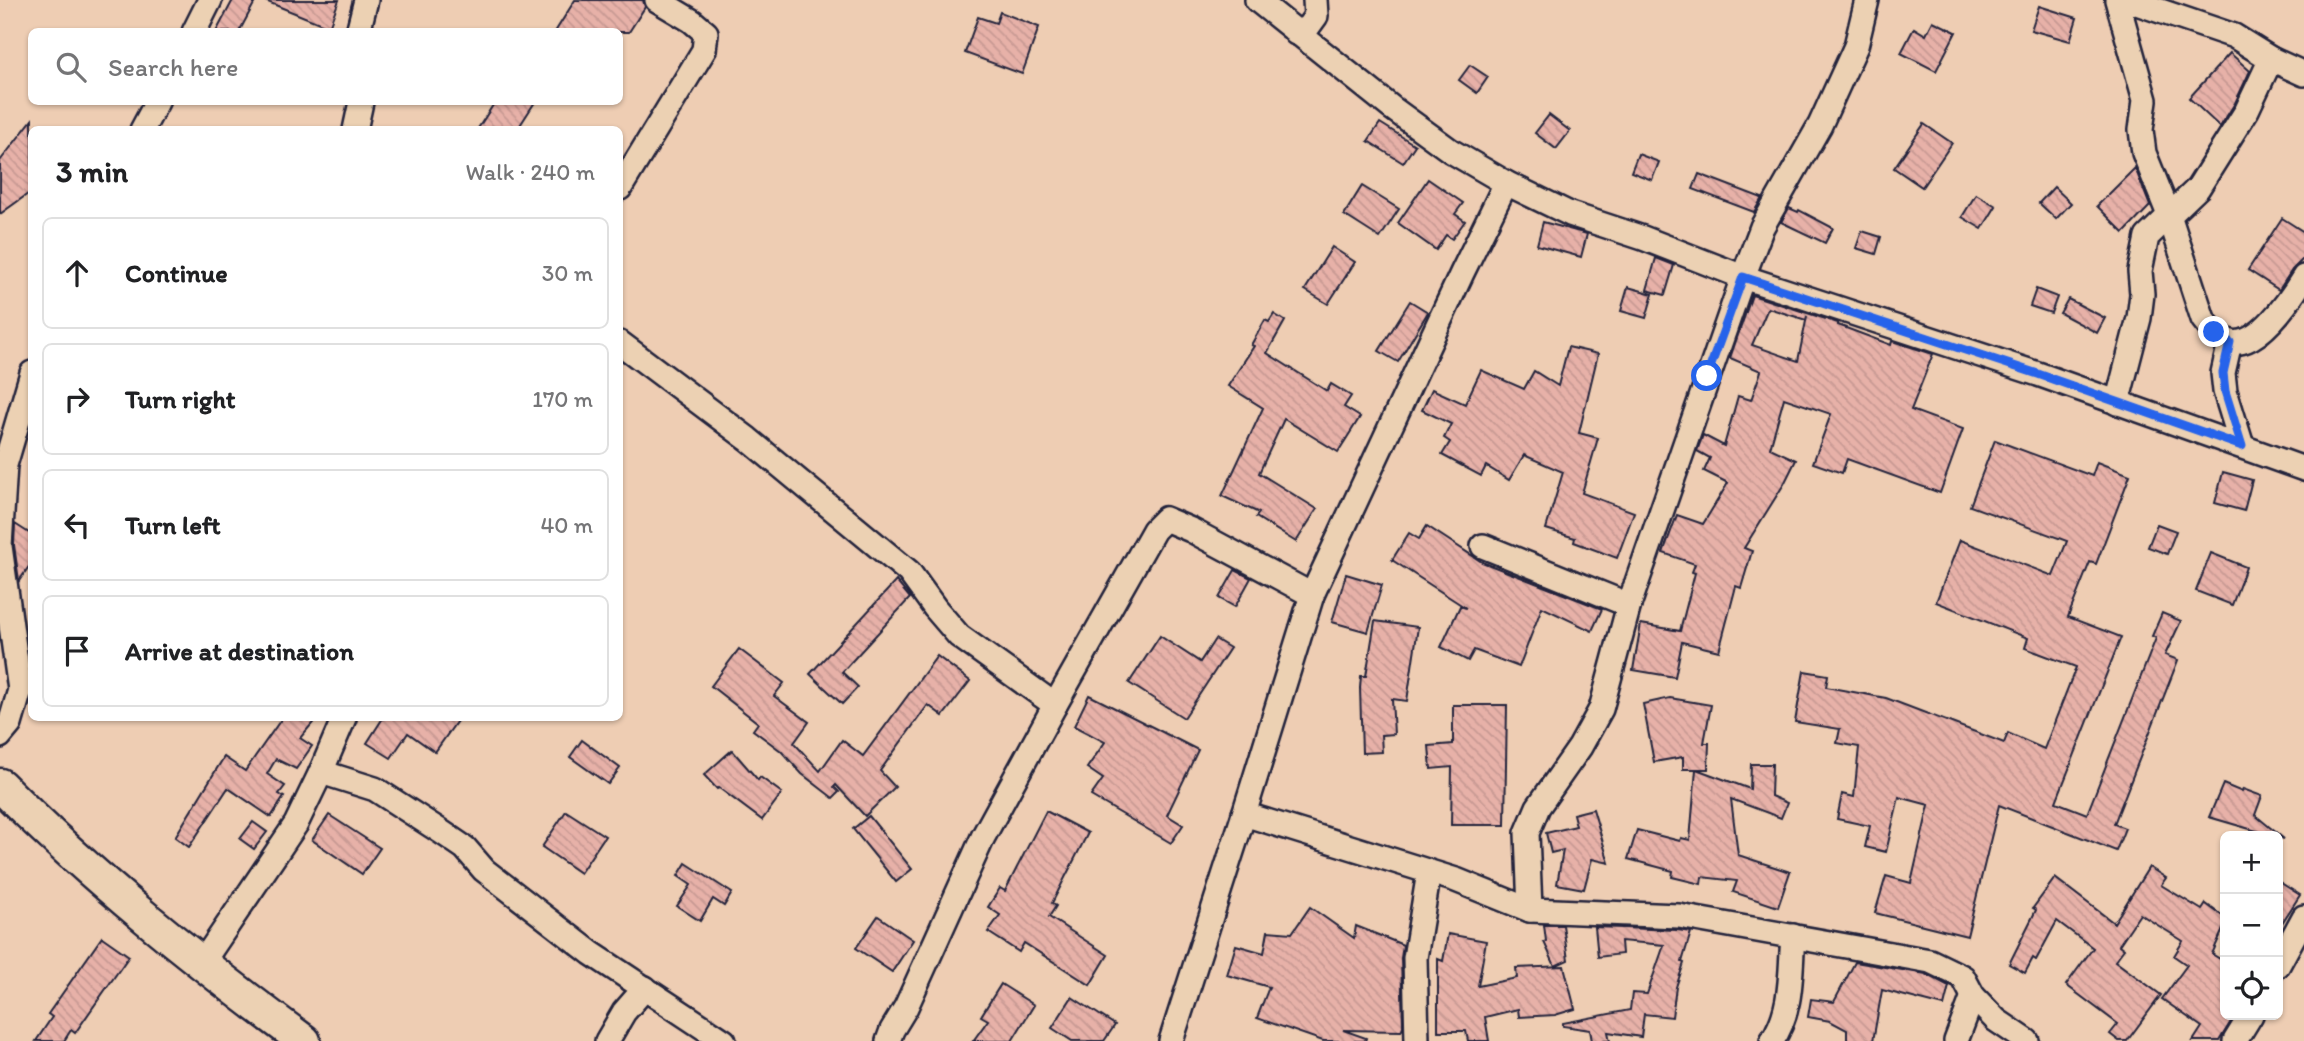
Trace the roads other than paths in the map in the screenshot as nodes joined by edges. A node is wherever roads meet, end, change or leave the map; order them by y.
1 (210, 0) edge
2 (366, 0) edge
3 (656, 0) edge
4 (1257, 0) edge
5 (1315, 0) edge
6 (1867, 0) edge
7 (2117, 0) edge
8 (2128, 0) edge
9 (196, 28) edge
10 (359, 28) edge
11 (1296, 33) junction
12 (2271, 58) junction
13 (2304, 74) edge
14 (155, 105) edge
15 (360, 105) edge
16 (144, 126) edge
17 (356, 126) edge
18 (623, 183) edge
19 (1506, 183) junction
20 (2169, 215) junction
21 (1743, 277) junction
22 (2304, 277) edge
23 (2230, 342) junction
24 (623, 345) edge
25 (28, 387) edge
26 (2117, 403) junction
27 (2242, 446) junction
28 (2304, 468) edge
29 (1483, 546) dead end
30 (1312, 595) junction
31 (1629, 605) junction
32 (26, 685) edge
33 (1055, 705) junction
34 (343, 721) edge
35 (0, 736) edge
36 (321, 772) junction
37 (0, 785) edge
38 (1244, 814) junction
39 (1429, 872) junction
40 (1530, 910) junction
41 (2304, 917) edge
42 (1793, 936) junction
43 (2282, 957) edge
44 (202, 963) junction
45 (645, 988) junction
46 (1973, 996) junction
47 (2248, 1020) edge
48 (304, 1041) edge
49 (607, 1041) edge
50 (724, 1041) edge
51 (888, 1041) edge
52 (1171, 1041) edge
53 (1417, 1041) edge
54 (1772, 1041) edge
55 (1956, 1041) edge
56 (2027, 1041) edge
57 (2235, 1041) edge

1 - 9 street
2 - 10 street
3 - 18 street
4 - 11 street
5 - 11 street
6 - 21 street
7 - 20 street
8 - 12 street
11 - 19 street
12 - 13 street
12 - 20 street
14 - 16 street
15 - 17 street
19 - 21 street
19 - 30 street
20 - 23 street
20 - 26 street
21 - 26 street
21 - 31 street
22 - 23 street
23 - 27 street
24 - 33 street
25 - 32 street
26 - 27 street
27 - 28 street
29 - 31 street
30 - 33 street
30 - 38 street
31 - 40 street
32 - 35 street
33 - 51 street
34 - 36 street
36 - 44 street
36 - 45 street
37 - 44 main road
38 - 39 street
38 - 52 street
39 - 40 street
39 - 53 street
40 - 42 street
41 - 43 street
42 - 46 street
42 - 54 street
44 - 48 main road
45 - 49 street
45 - 50 street
46 - 55 street
46 - 56 street
47 - 57 street

